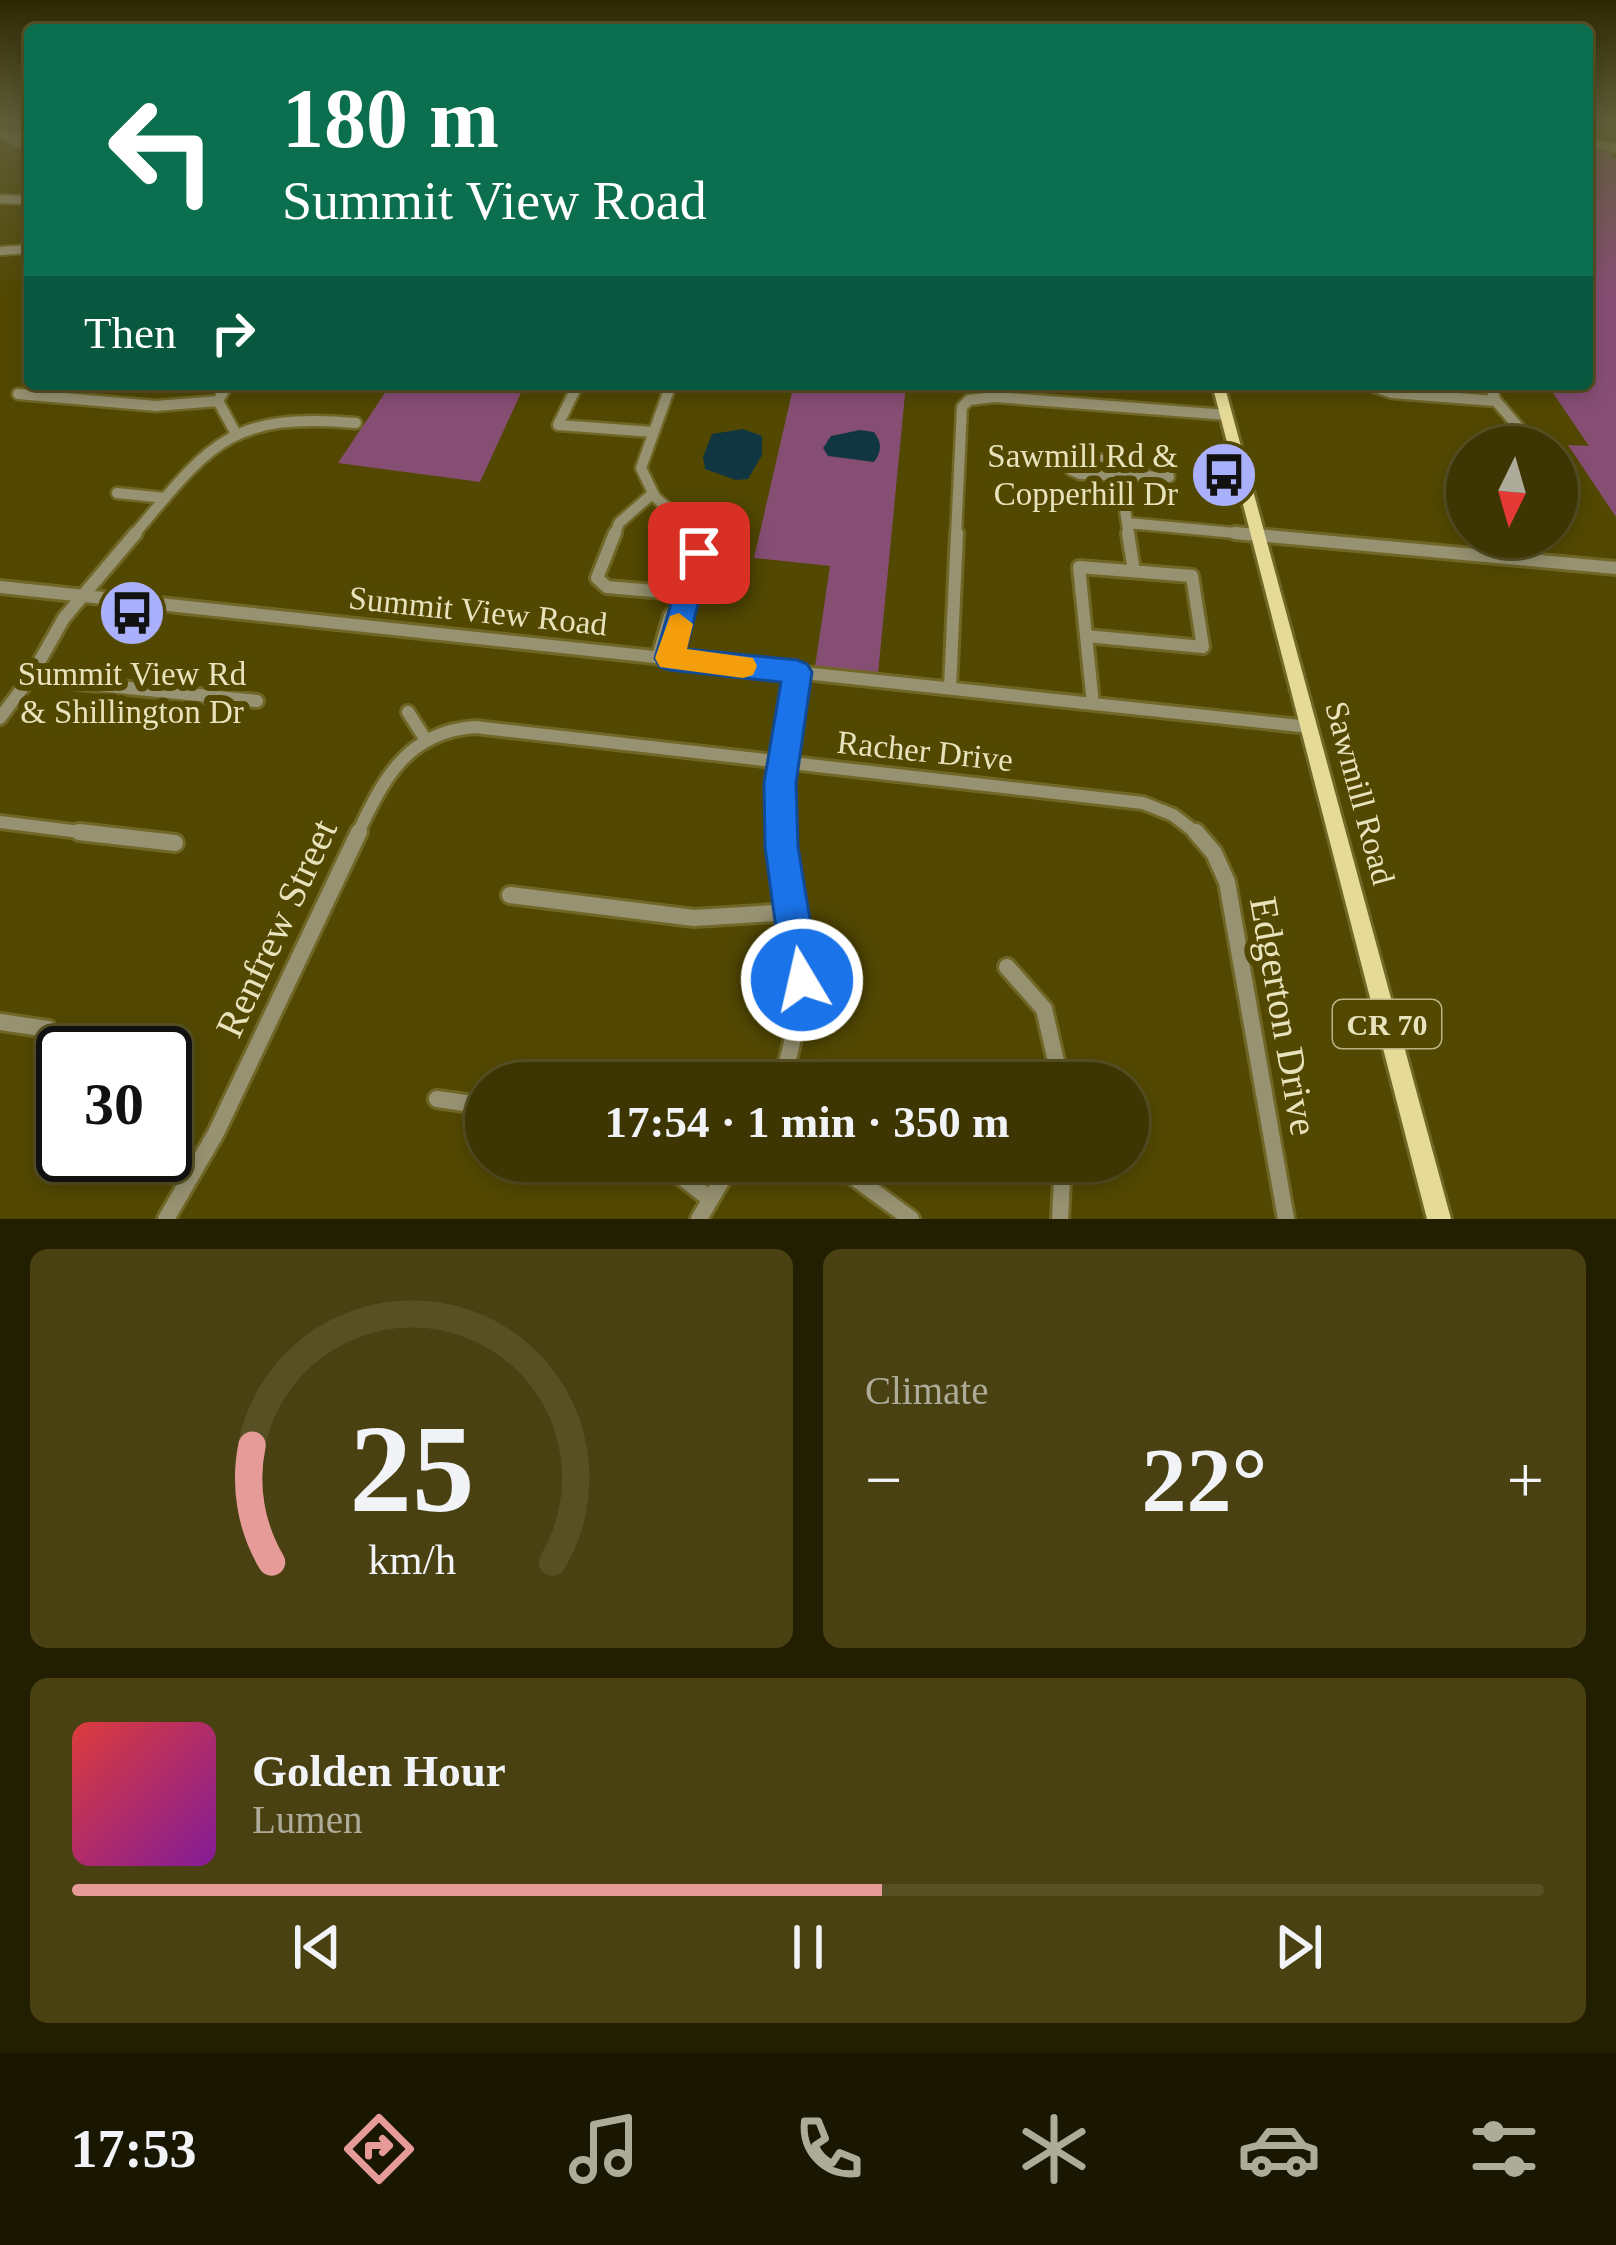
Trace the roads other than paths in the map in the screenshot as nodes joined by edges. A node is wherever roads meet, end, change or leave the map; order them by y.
1 (224, 390) edge
2 (575, 390) edge
3 (669, 390) edge
4 (1220, 390) edge
5 (1376, 390) edge
6 (1492, 390) edge
7 (18, 394) dead end
8 (218, 400) junction
9 (1496, 400) junction
10 (1227, 415) junction
11 (356, 424) dead end
12 (1518, 426) edge
13 (235, 432) junction
14 (653, 432) junction
15 (1120, 477) junction
16 (117, 494) dead end
17 (651, 495) junction
18 (165, 498) junction
19 (1128, 523) junction
20 (1258, 534) junction
21 (1616, 568) edge
22 (1134, 571) junction
23 (0, 587) edge
24 (82, 596) junction
25 (686, 600) junction
26 (1086, 636) junction
27 (664, 658) junction
28 (797, 672) junction
29 (30, 678) junction
30 (950, 688) junction
31 (257, 701) dead end
32 (1093, 704) junction
33 (408, 712) dead end
34 (0, 718) edge
35 (1309, 727) junction
36 (424, 737) junction
37 (784, 763) junction
38 (0, 822) edge
39 (1199, 831) joint
40 (175, 843) dead end
41 (510, 895) dead end
42 (790, 912) junction
43 (1007, 967) dead end
44 (0, 1022) edge
45 (36, 1027) edge
46 (790, 1062) edge
47 (1055, 1062) edge
48 (437, 1100) dead end
49 (465, 1103) edge
50 (688, 1182) edge
51 (720, 1182) edge
52 (861, 1182) edge
53 (1062, 1182) edge
54 (710, 1199) junction
55 (166, 1219) edge
56 (699, 1219) edge
57 (911, 1219) edge
58 (1060, 1219) edge
59 (1286, 1219) edge
60 (1439, 1219) edge

1 - 8 street
2 - 14 street
3 - 14 street
4 - 10 main road, Sawmill Road / CR 70
5 - 9 street
6 - 9 street
7 - 8 street
8 - 13 street
9 - 12 street
10 - 20 main road, Sawmill Road / CR 70
10 - 30 street
11 - 13 street
13 - 18 street
14 - 17 street
15 - 15 street
15 - 19 street
16 - 18 street
17 - 25 street
17 - 25 street
18 - 24 street
19 - 20 street
19 - 22 street
20 - 21 street
20 - 35 main road, Sawmill Road / CR 70
22 - 26 street
22 - 26 street
23 - 24 street, Summit View Road
24 - 27 street, Summit View Road
24 - 29 street
25 - 27 street
26 - 32 street
27 - 28 street, Summit View Road
28 - 30 street, Summit View Road
28 - 37 street
29 - 31 street
29 - 34 street
30 - 32 street, Summit View Road
32 - 35 street, Summit View Road
33 - 36 street
35 - 60 main road, Sawmill Road / CR 70
36 - 37 street, Racher Drive
36 - 55 street, Renfrew Street
37 - 39 street, Racher Drive
37 - 42 street
38 - 40 street
39 - 59 street, Edgerton Drive
41 - 42 street
42 - 46 street
43 - 47 street
44 - 45 street
48 - 49 street
50 - 54 street
51 - 54 street
52 - 57 street
53 - 58 street
54 - 56 street

